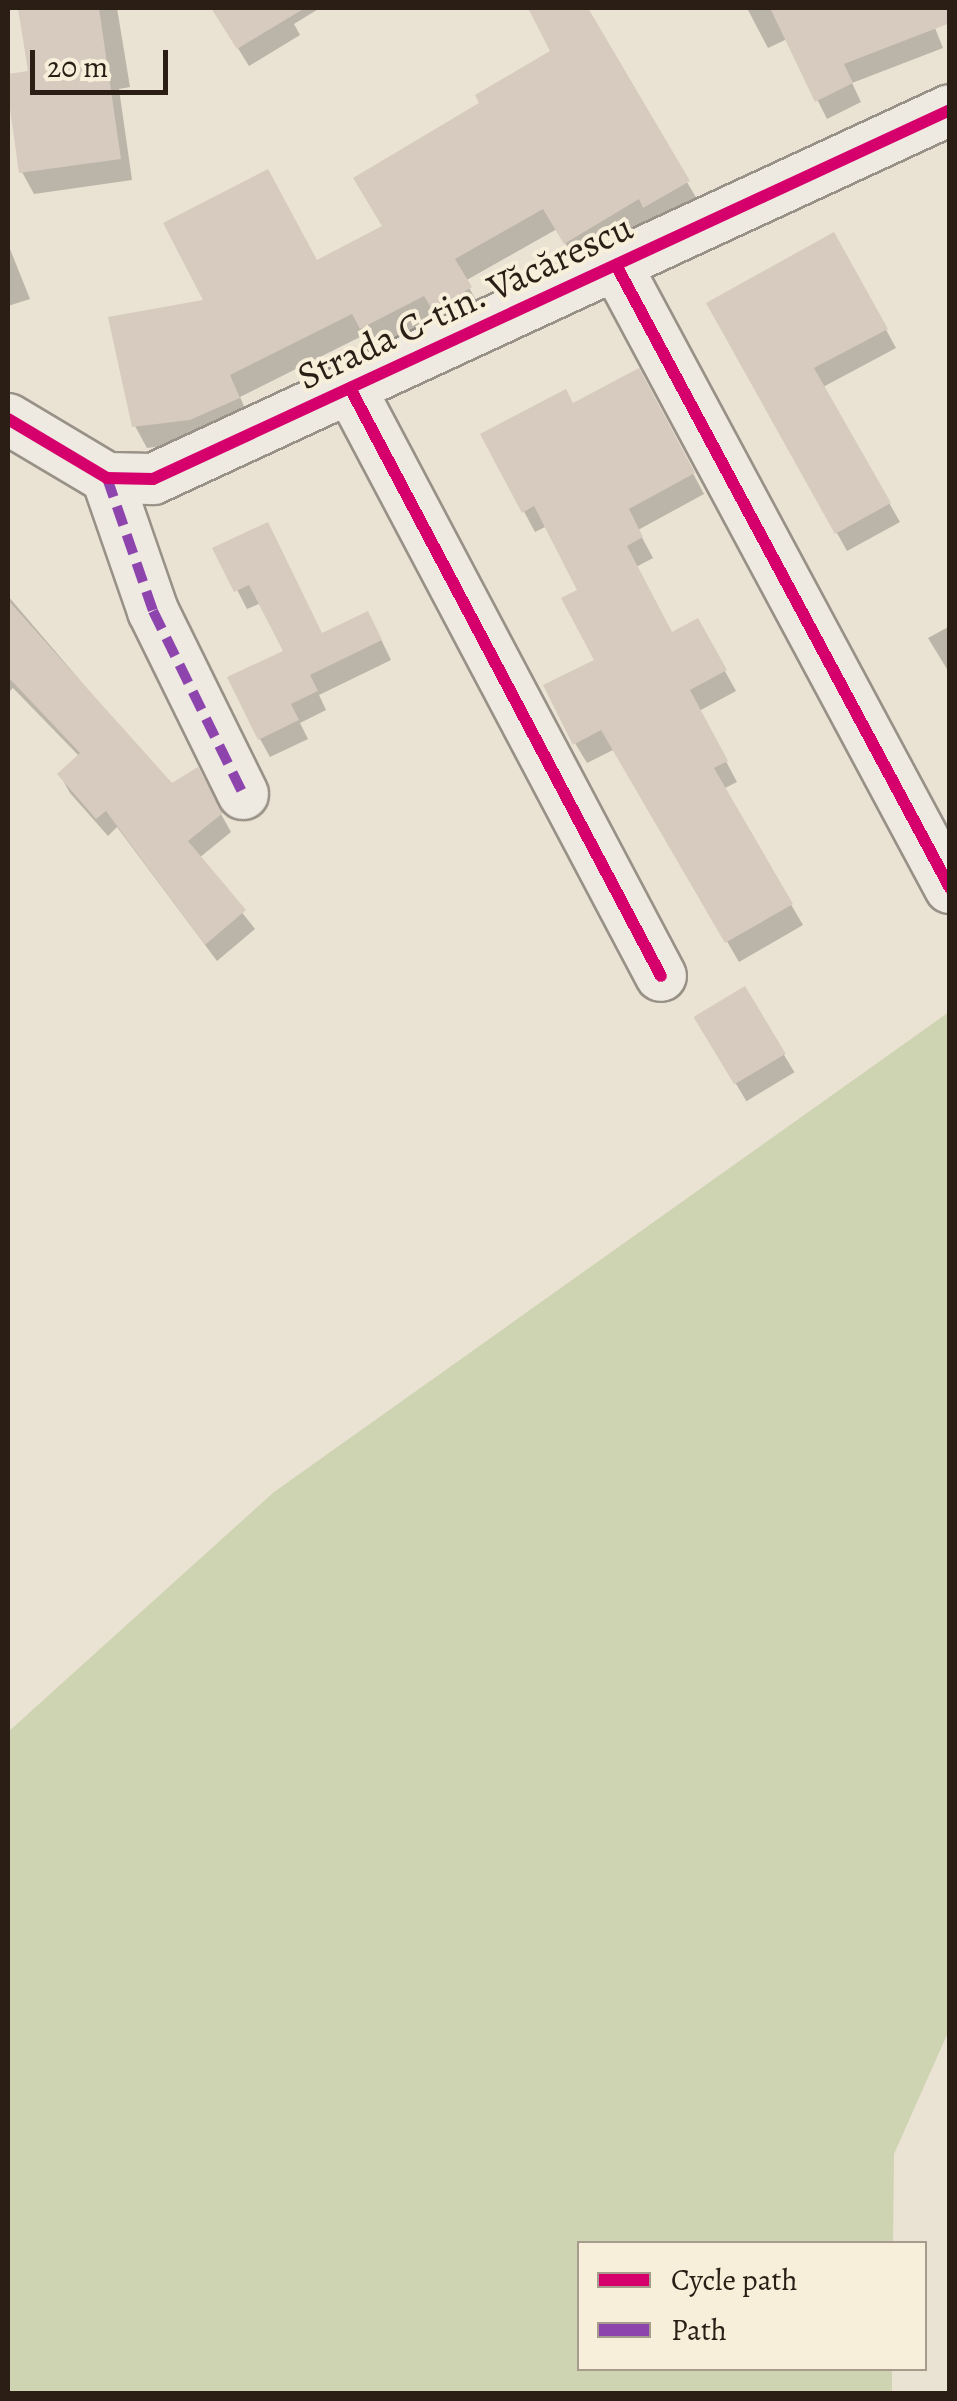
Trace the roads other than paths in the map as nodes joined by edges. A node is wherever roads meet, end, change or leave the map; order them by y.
1 (950, 110) edge
2 (616, 266) junction
3 (350, 388) junction
4 (8, 419) edge
5 (108, 478) junction
6 (243, 794) dead end
7 (950, 888) edge
8 (661, 976) dead end

1 - 2 street, Strada C-tin. Văcărescu
2 - 3 street, Strada C-tin. Văcărescu
2 - 7 street
3 - 5 street, Strada C-tin. Văcărescu
3 - 8 street
4 - 5 street
5 - 6 street

